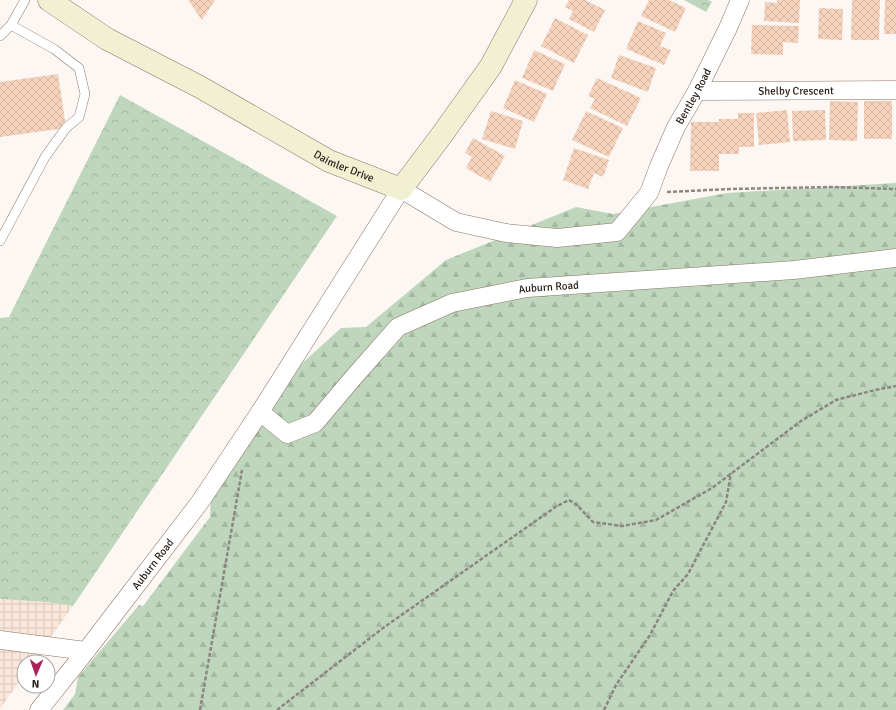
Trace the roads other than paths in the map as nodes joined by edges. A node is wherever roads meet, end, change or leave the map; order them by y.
1 (26, 0) edge
2 (49, 0) edge
3 (526, 0) edge
4 (740, 0) edge
5 (0, 25) edge
6 (11, 25) junction
7 (0, 36) edge
8 (896, 90) edge
9 (697, 91) junction
10 (401, 189) junction
11 (650, 193) joint
12 (0, 241) edge
13 (896, 258) edge
14 (260, 412) junction
15 (0, 640) edge
16 (86, 651) junction
17 (39, 710) edge

1 - 6 lane
2 - 10 street, Daimler Drive
3 - 10 street, Auburn Road
4 - 9 street, Bentley Road
5 - 6 lane
6 - 7 lane
6 - 12 lane
8 - 9 street, Shelby Crescent
9 - 11 street, Bentley Road
10 - 11 street, Daimler Drive
10 - 14 street, Auburn Road
13 - 14 street, Auburn Road
14 - 16 street, Auburn Road
15 - 16 street
16 - 17 street, Auburn Road

